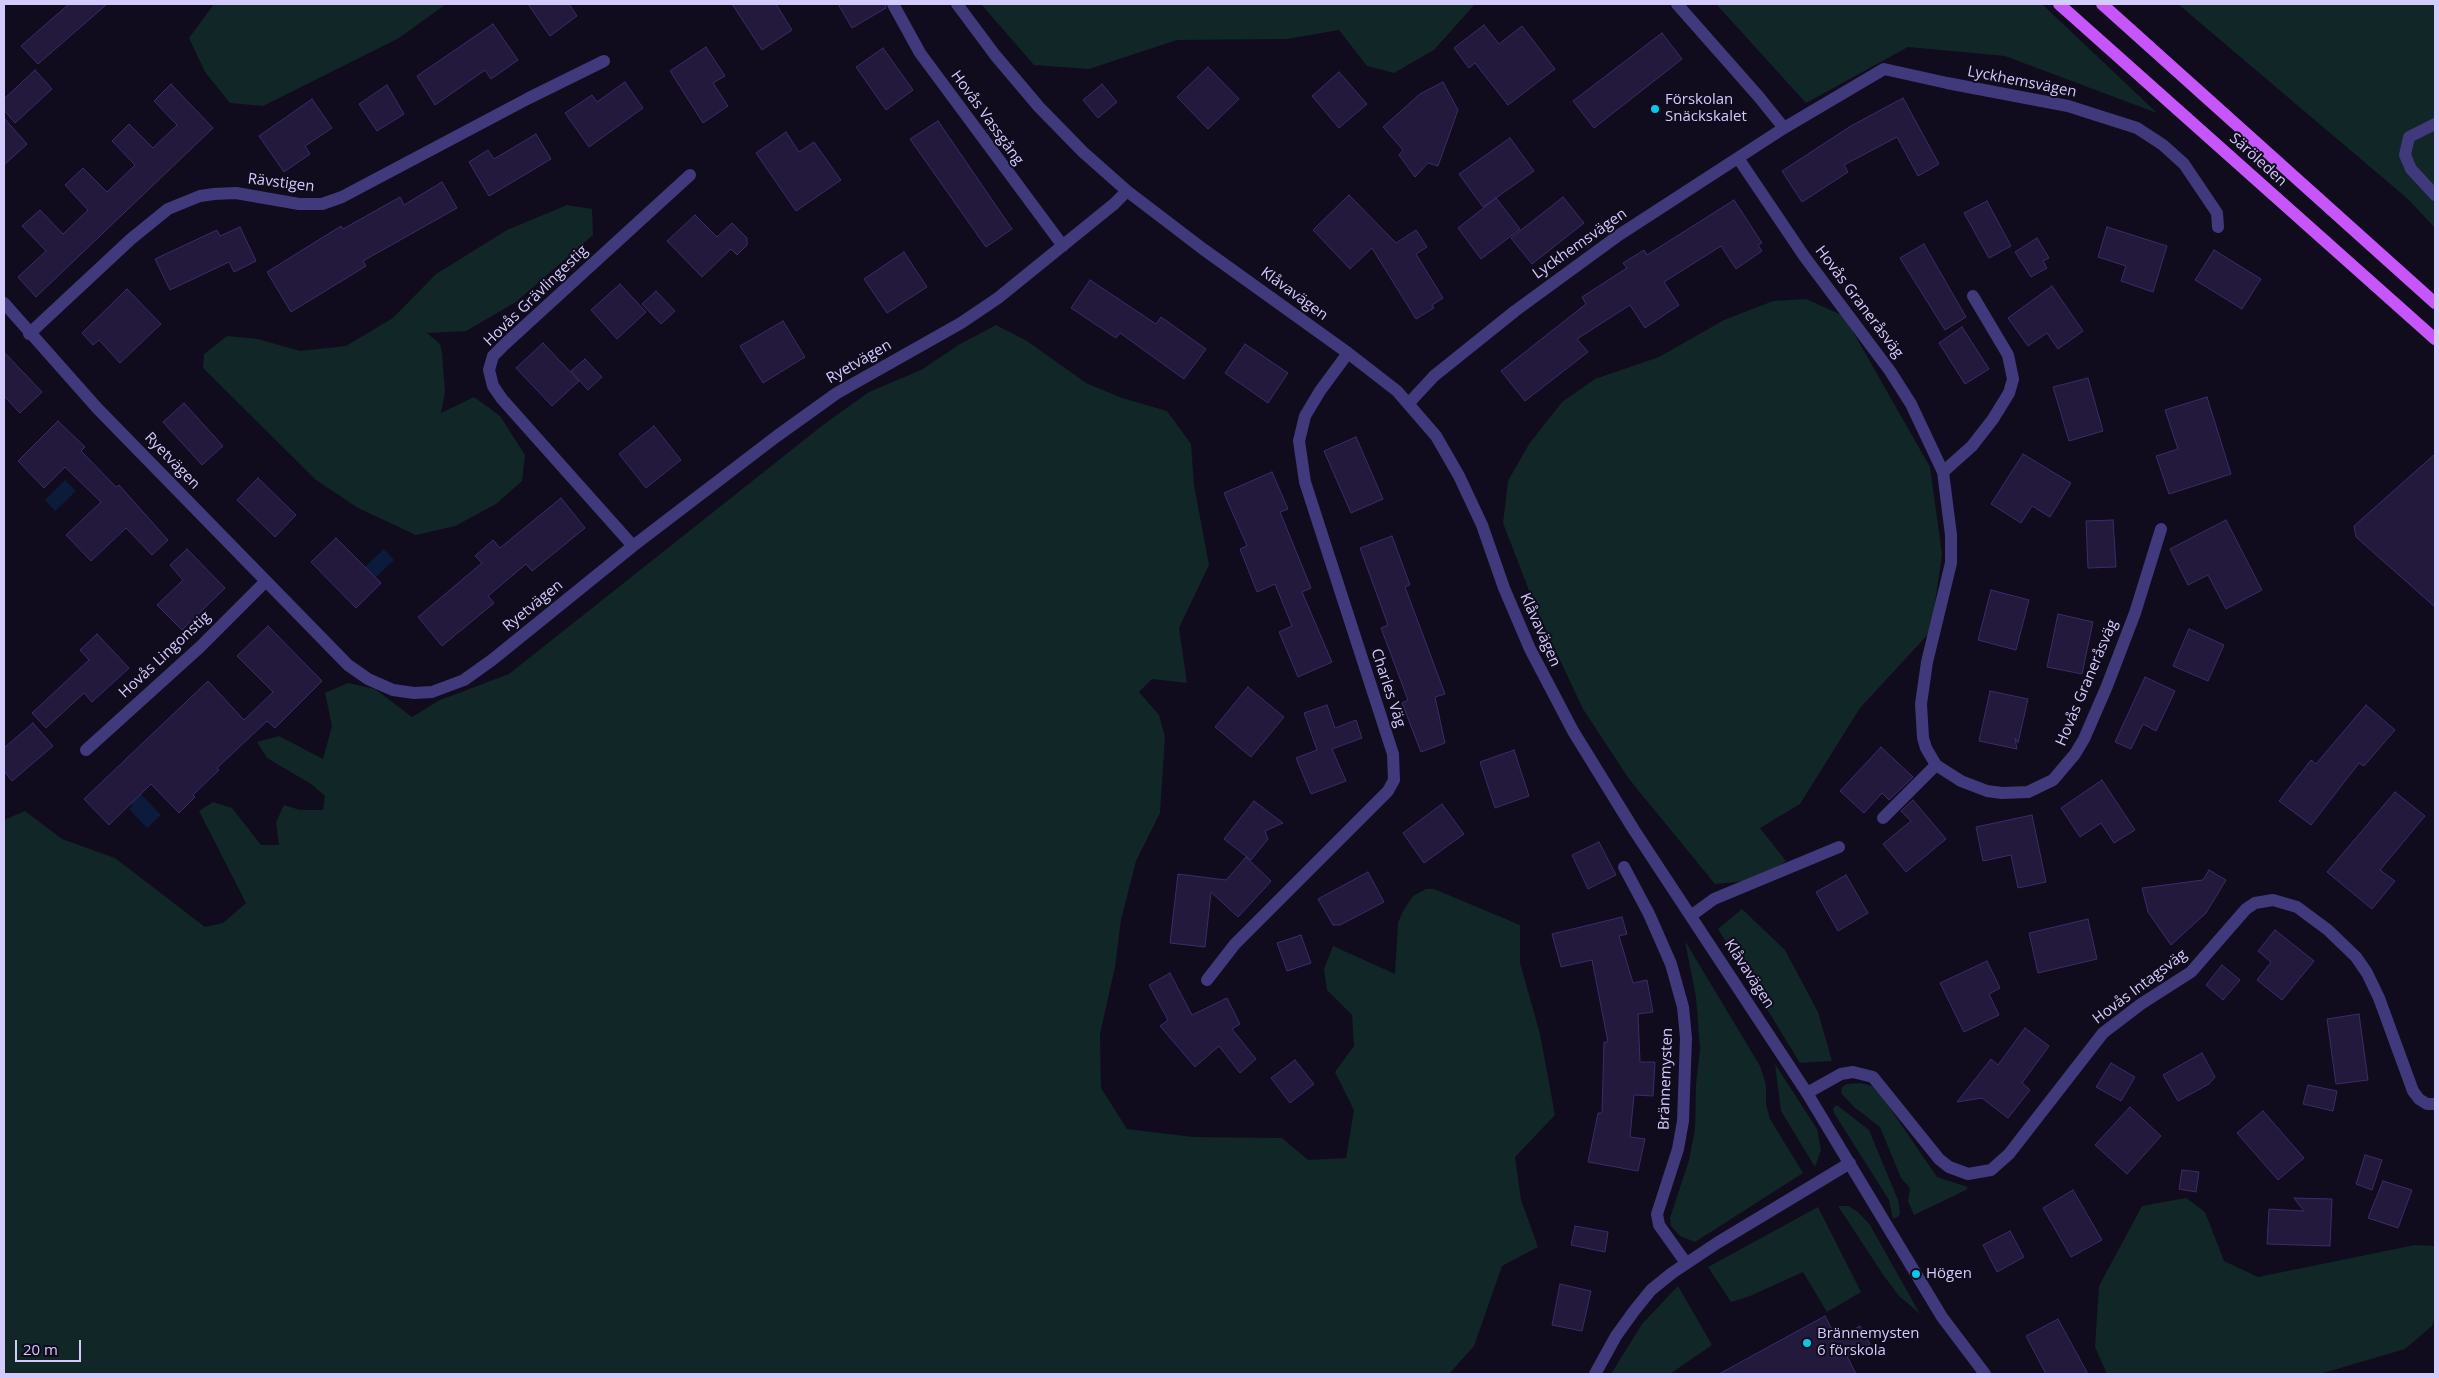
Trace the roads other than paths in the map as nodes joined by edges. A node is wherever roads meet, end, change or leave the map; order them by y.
1 (892, 4) edge
2 (957, 4) edge
3 (1677, 4) edge
4 (2059, 4) edge
5 (2102, 4) edge
6 (604, 61) dead end
7 (2435, 124) edge
8 (1784, 128) junction
9 (1738, 158) junction
10 (690, 175) dead end
11 (1127, 191) junction
12 (2435, 195) edge
13 (2218, 227) dead end
14 (1063, 246) junction
15 (1973, 296) dead end
16 (4, 303) edge
17 (2435, 303) edge
18 (29, 334) junction
19 (2435, 339) edge
20 (1348, 353) junction
21 (1409, 403) junction
22 (1943, 472) junction
23 (2161, 529) dead end
24 (633, 546) junction
25 (265, 582) junction
26 (86, 750) dead end
27 (1936, 765) junction
28 (1883, 818) dead end
29 (1839, 847) dead end
30 (1624, 867) dead end
31 (1692, 915) junction
32 (1207, 980) dead end
33 (1807, 1093) junction
34 (2435, 1104) edge
35 (1850, 1163) junction
36 (1686, 1263) junction
37 (1595, 1374) edge
38 (1985, 1374) edge

1 - 14 street, Hovås Vassgång
2 - 11 street, Klåvavägen
3 - 8 street
4 - 19 main road, Säröleden
5 - 17 main road, Säröleden
6 - 18 street, Rävstigen
7 - 12 street
8 - 9 street, Lyckhemsvägen
8 - 13 street, Lyckhemsvägen
9 - 21 street, Lyckhemsvägen
9 - 22 street, Hovås Graneråsväg
10 - 24 street, Hovås Grävlingestig
11 - 14 street, Ryetvägen
11 - 20 street, Klåvavägen
14 - 24 street, Ryetvägen
15 - 22 street
16 - 18 street, Ryetvägen
18 - 25 street, Ryetvägen
20 - 21 street, Klåvavägen
20 - 32 street, Charles Väg
21 - 31 street, Klåvavägen
22 - 27 street, Hovås Graneråsväg
23 - 27 street, Hovås Graneråsväg
24 - 25 street, Ryetvägen
25 - 26 street, Hovås Lingonstig
27 - 28 street
29 - 31 street
30 - 36 street, Brännemysten
31 - 33 street, Klåvavägen
33 - 34 street, Hovås Intagsväg
33 - 35 street, Klåvavägen
35 - 36 street
35 - 38 street, Klåvavägen
36 - 37 street

